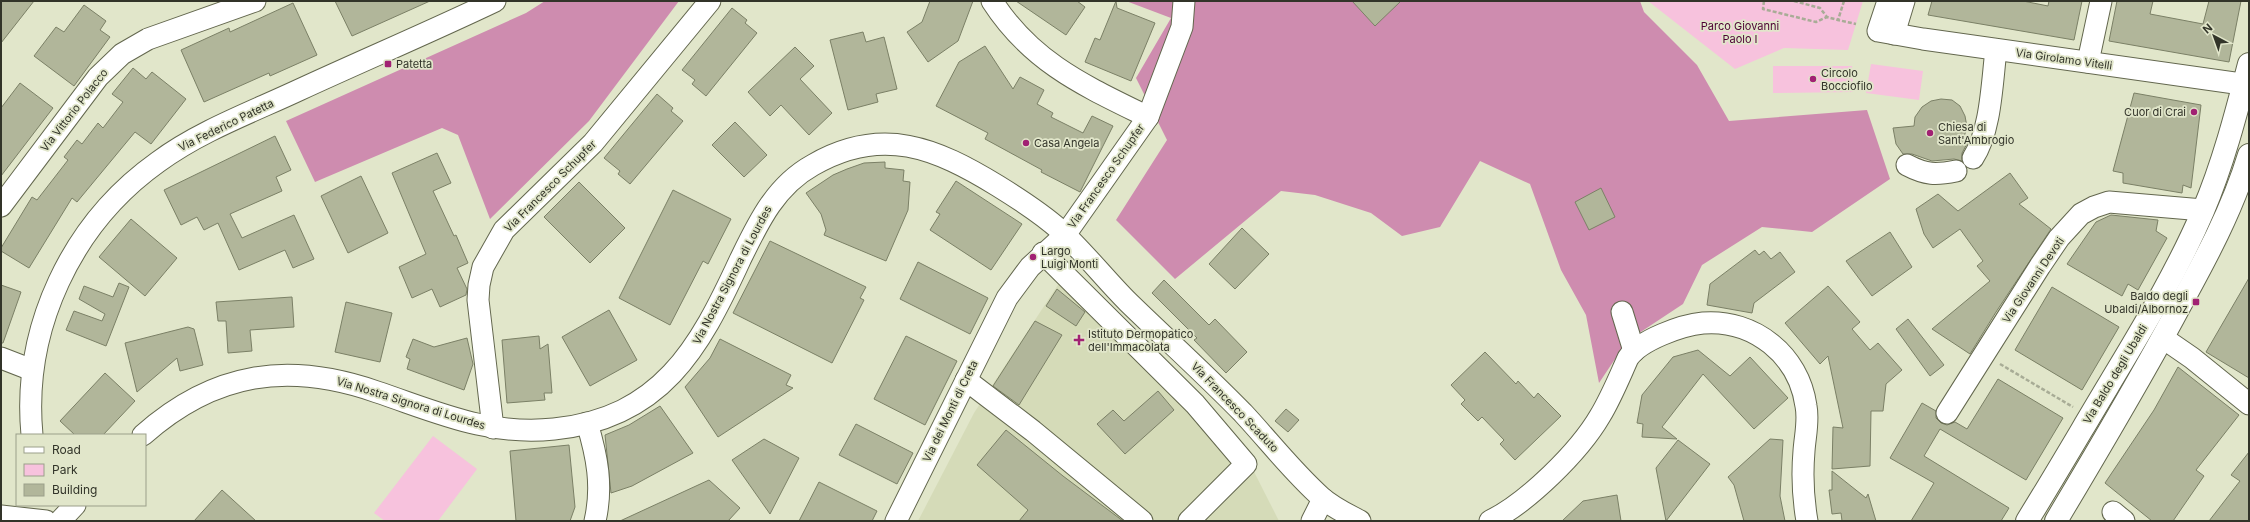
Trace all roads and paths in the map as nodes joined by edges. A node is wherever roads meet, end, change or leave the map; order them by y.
1 (255, 1) edge
2 (495, 1) edge
3 (710, 1) edge
4 (992, 1) edge
5 (1184, 1) edge
6 (1764, 1) edge
7 (1794, 1) edge
8 (1844, 1) edge
9 (1888, 1) edge
10 (1904, 1) edge
11 (2100, 1) edge
12 (1827, 17) junction
13 (1838, 20) junction
14 (1856, 24) dead end
15 (1886, 33) junction
16 (1996, 50) junction
17 (2088, 62) junction
18 (2247, 78) edge
19 (1148, 117) junction
20 (2249, 155) edge
21 (1973, 158) dead end
22 (1906, 165) dead end
23 (1956, 171) dead end
24 (2244, 188) edge
25 (1, 206) edge
26 (2203, 210) junction
27 (1065, 235) junction
28 (1043, 253) junction
29 (1622, 312) dead end
30 (2163, 338) junction
31 (1634, 351) junction
32 (1984, 354) junction
33 (1, 358) edge
34 (32, 370) junction
35 (966, 380) junction
36 (2249, 404) edge
37 (1947, 413) dead end
38 (2089, 417) junction
39 (587, 423) junction
40 (493, 428) junction
41 (32, 434) edge
42 (144, 434) edge
43 (1323, 499) junction
44 (52, 506) edge
45 (74, 506) edge
46 (1, 516) edge
47 (46, 521) edge
48 (60, 521) edge
49 (595, 521) edge
50 (896, 521) edge
51 (1142, 521) edge
52 (1189, 521) edge
53 (1312, 521) edge
54 (1360, 521) edge
55 (1490, 521) edge
56 (1807, 521) edge
57 (2028, 521) edge
58 (2056, 521) edge

1 - 25 street, Via Vittorio Polacco
2 - 34 street, Via Federico Patetta
3 - 40 street, Via Francesco Schupfer
4 - 19 street, Via Francesco Schupfer
5 - 19 street, Via Francesco Schupfer
6 - 12 path
7 - 12 path
8 - 13 path
9 - 15 street
10 - 15 street
11 - 17 street
12 - 13 path
13 - 14 path
15 - 16 street, Via Girolamo Vitelli
16 - 17 street, Via Girolamo Vitelli
16 - 21 street
17 - 18 street, Via Girolamo Vitelli
18 - 26 main road, Via Baldo degli Ubaldi
19 - 27 street, Via Francesco Schupfer
20 - 24 main road, Via Baldo degli Ubaldi
22 - 23 street
24 - 30 main road, Via Baldo degli Ubaldi
26 - 32 street, Via Giovanni Devoti
26 - 38 main road, Via Baldo degli Ubaldi
27 - 28 street
27 - 39 street, Via Nostra Signora di Lourdes
27 - 43 street, Via Francesco Scaduto
28 - 35 street, Via dei Monti di Creta
28 - 52 street
29 - 31 street
30 - 36 street
30 - 58 main road, Via Baldo degli Ubaldi
31 - 55 street
31 - 56 street
32 - 37 street, Via Giovanni Devoti
32 - 38 path
33 - 34 street
34 - 41 street, Via Federico Patetta
35 - 50 street, Via dei Monti di Creta
35 - 51 street
38 - 57 main road, Via Baldo degli Ubaldi
39 - 40 street, Via Nostra Signora di Lourdes
39 - 49 street
40 - 42 street, Via Nostra Signora di Lourdes
43 - 53 street
43 - 54 street, Via Francesco Scaduto
44 - 48 street
45 - 48 street
46 - 47 street

